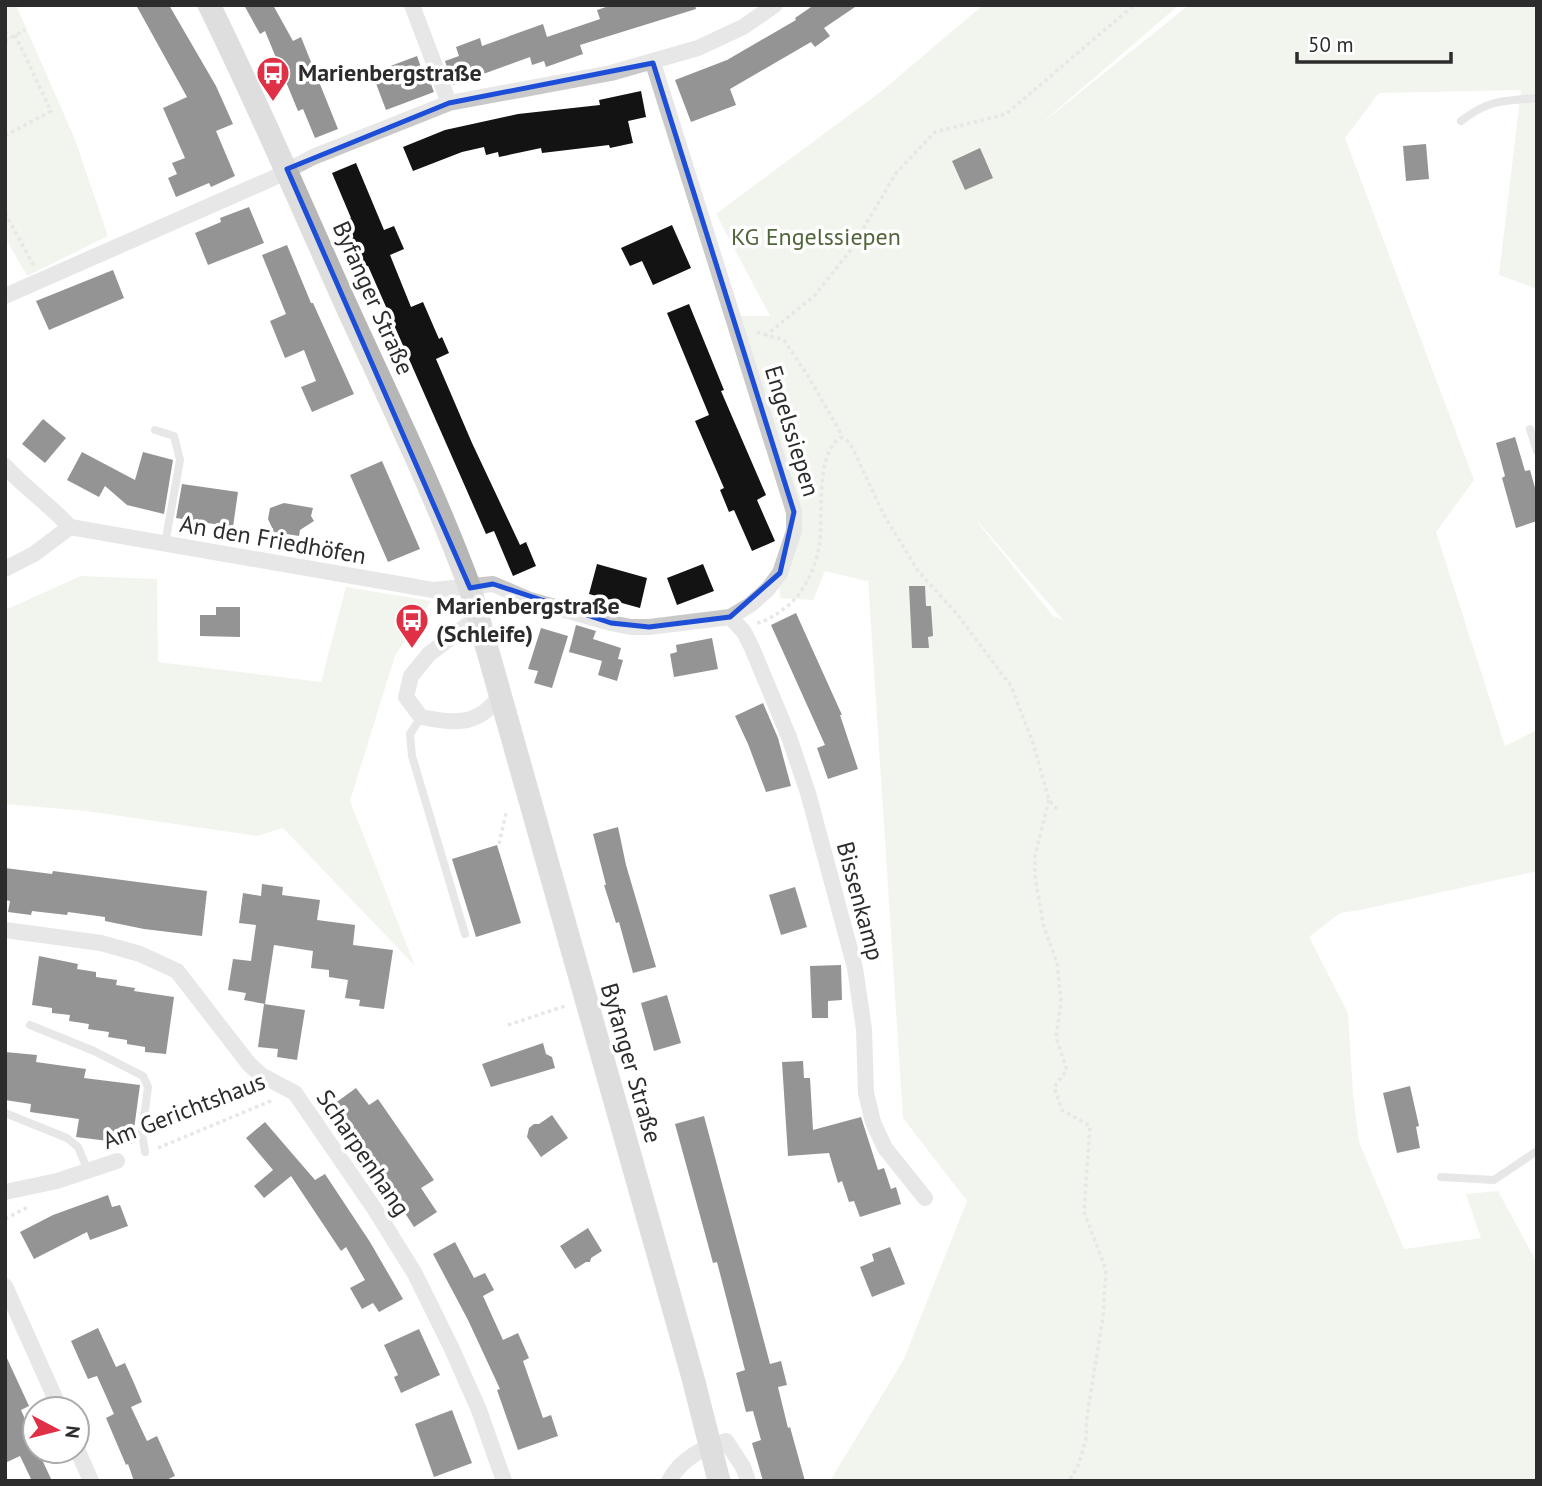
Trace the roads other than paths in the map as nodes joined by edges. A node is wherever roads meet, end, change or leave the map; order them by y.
1 (209, 5) edge
2 (412, 5) edge
3 (775, 5) edge
4 (653, 63) junction
5 (1537, 98) edge
6 (449, 103) junction
7 (1461, 121) dead end
8 (288, 169) junction
9 (5, 296) edge
10 (1530, 429) dead end
11 (155, 430) dead end
12 (1537, 451) edge
13 (5, 466) edge
14 (70, 527) junction
15 (165, 544) junction
16 (5, 569) edge
17 (470, 588) junction
18 (478, 617) junction
19 (730, 618) junction
20 (499, 697) junction
21 (421, 717) junction
22 (5, 930) edge
23 (465, 933) dead end
24 (30, 1025) dead end
25 (5, 1113) edge
26 (145, 1152) road end
27 (1537, 1152) edge
28 (117, 1161) dead end
29 (88, 1171) junction
30 (1441, 1177) dead end
31 (5, 1192) edge
32 (925, 1198) dead end
33 (5, 1286) edge
34 (54, 1395) edge
35 (710, 1445) junction
36 (504, 1481) edge
37 (669, 1481) edge
38 (719, 1481) edge
39 (748, 1481) edge

1 - 8 street, Byfanger Straße
2 - 6 street
3 - 4 street
4 - 6 street
4 - 19 street, Engelssiepen
5 - 7 lane
6 - 8 street
8 - 9 street
8 - 17 street, Byfanger Straße
10 - 12 lane
11 - 15 lane
13 - 14 street
14 - 15 street, An den Friedhöfen
14 - 16 street
15 - 17 street, An den Friedhöfen
17 - 18 street, Byfanger Straße
17 - 19 street, Engelssiepen
18 - 20 street, Byfanger Straße
18 - 21 street
19 - 32 street, Bissenkamp
20 - 21 street
20 - 35 street, Byfanger Straße
21 - 23 lane
22 - 36 street, Scharpenhang
24 - 26 lane
25 - 29 lane, Am Gerichtshaus
27 - 30 lane
28 - 29 street, Am Gerichtshaus
29 - 31 street, Am Gerichtshaus
33 - 34 street
35 - 37 street
35 - 38 street, Byfanger Straße
35 - 39 street

